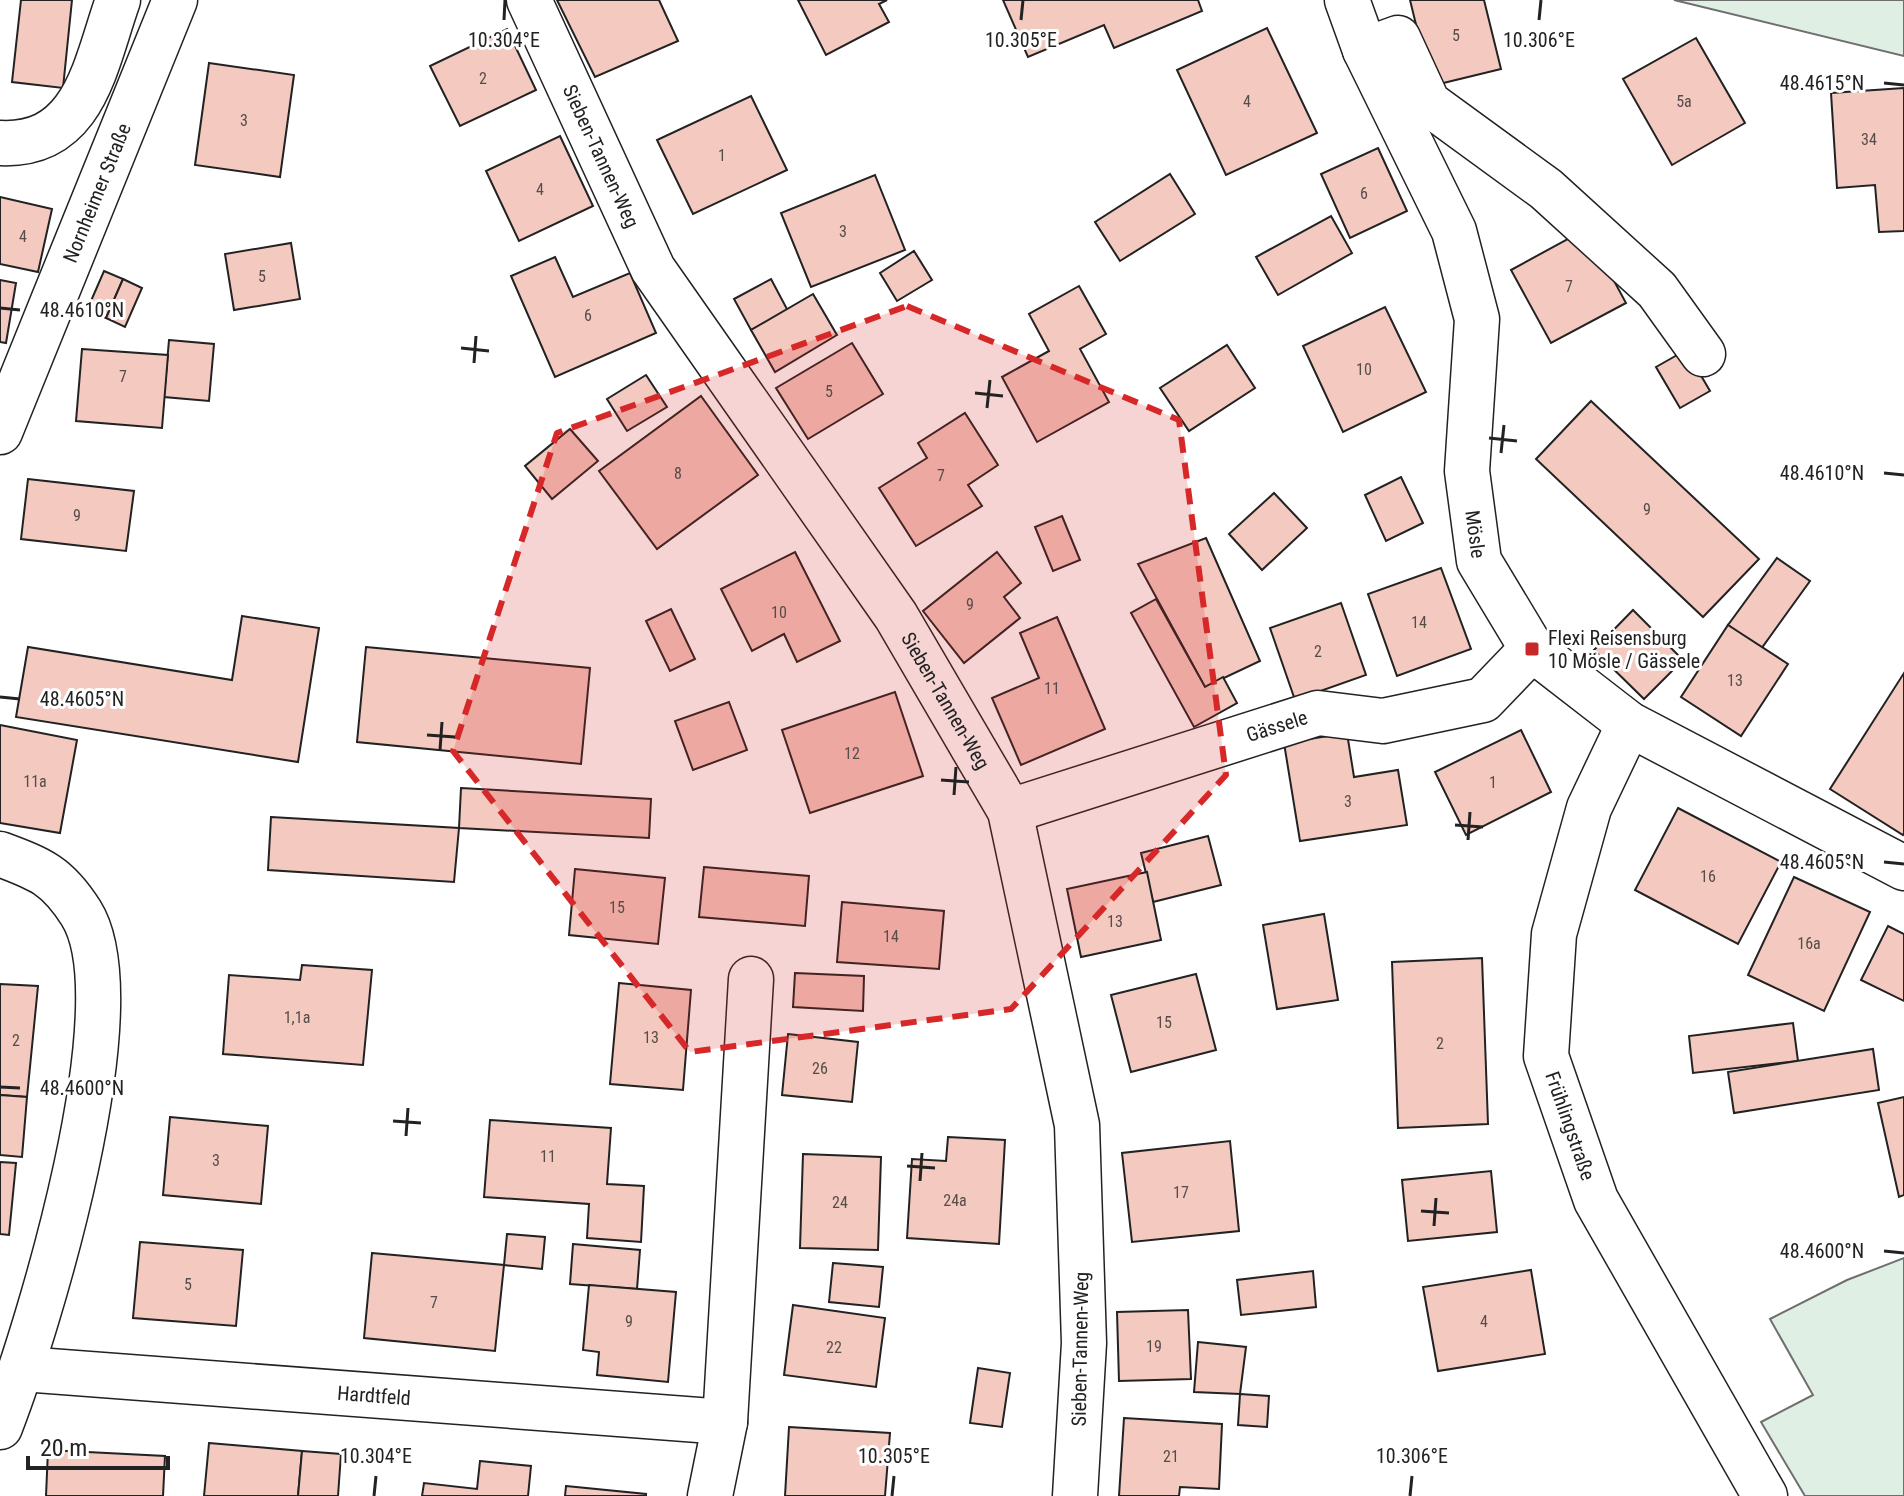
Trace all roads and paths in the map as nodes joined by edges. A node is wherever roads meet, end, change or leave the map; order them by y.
1 (118, 0) edge
2 (175, 0) edge
3 (529, 0) edge
4 (1347, 0) edge
5 (1365, 50) junction
6 (0, 143) edge
7 (1703, 354) dead end
8 (0, 432) edge
9 (1532, 649) junction
10 (1629, 724) junction
11 (1010, 811) junction
12 (0, 854) edge
13 (1904, 868) edge
14 (751, 979) dead end
15 (23, 1369) junction
16 (725, 1422) junction
17 (0, 1427) edge
18 (710, 1496) edge
19 (1075, 1496) edge
20 (1765, 1496) edge

1 - 6 street
2 - 8 street, Nornheimer Straße
3 - 11 street, Sieben-Tannen-Weg
4 - 5 street, Mösle
5 - 7 street
5 - 9 street, Mösle
9 - 10 street, Mösle
9 - 11 street, Gässele
10 - 13 street, Mösle
10 - 20 street, Frühlingstraße
11 - 19 street, Sieben-Tannen-Weg
12 - 15 street
14 - 16 street
15 - 16 street, Hardtfeld
15 - 17 street
16 - 18 street

